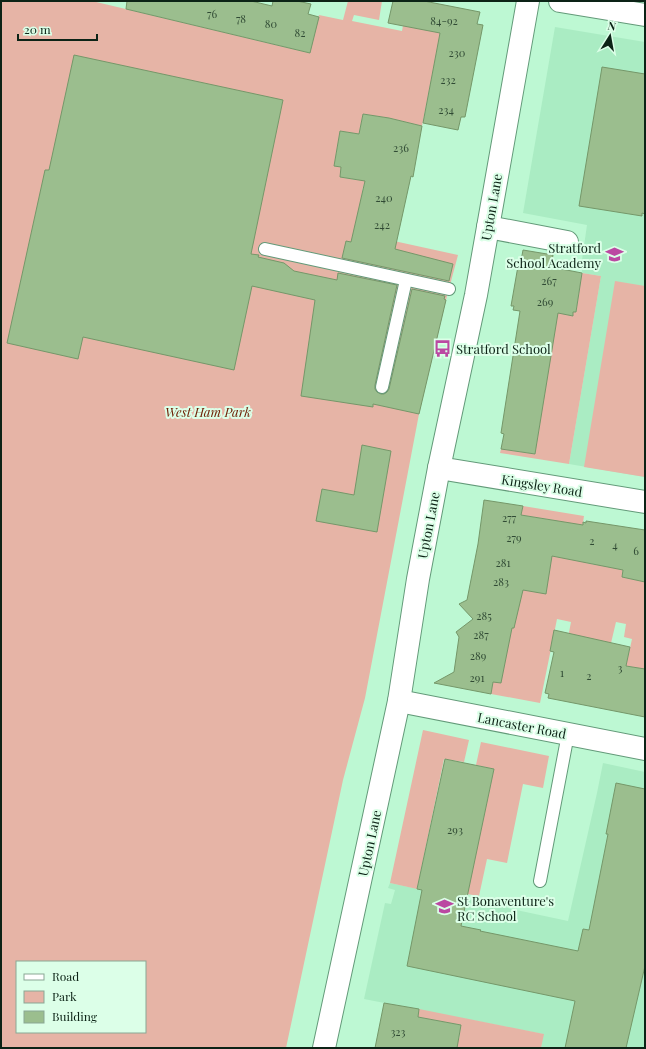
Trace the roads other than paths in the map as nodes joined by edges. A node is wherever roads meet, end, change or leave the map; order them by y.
1 (528, 1) edge
2 (560, 1) edge
3 (645, 15) edge
4 (488, 227) junction
5 (567, 242) dead end
6 (265, 249) dead end
7 (406, 280) junction
8 (449, 289) dead end
9 (382, 387) dead end
10 (439, 468) junction
11 (645, 502) edge
12 (399, 701) junction
13 (568, 734) junction
14 (645, 749) edge
15 (540, 881) dead end
16 (324, 1048) edge

1 - 4 main road, Upton Lane
2 - 3 main road
4 - 5 main road
4 - 10 main road, Upton Lane
6 - 7 lane
7 - 8 lane
7 - 9 lane
10 - 11 main road, Kingsley Road
10 - 12 main road, Upton Lane
12 - 13 main road, Lancaster Road
12 - 16 main road, Upton Lane
13 - 14 main road, Lancaster Road
13 - 15 lane

